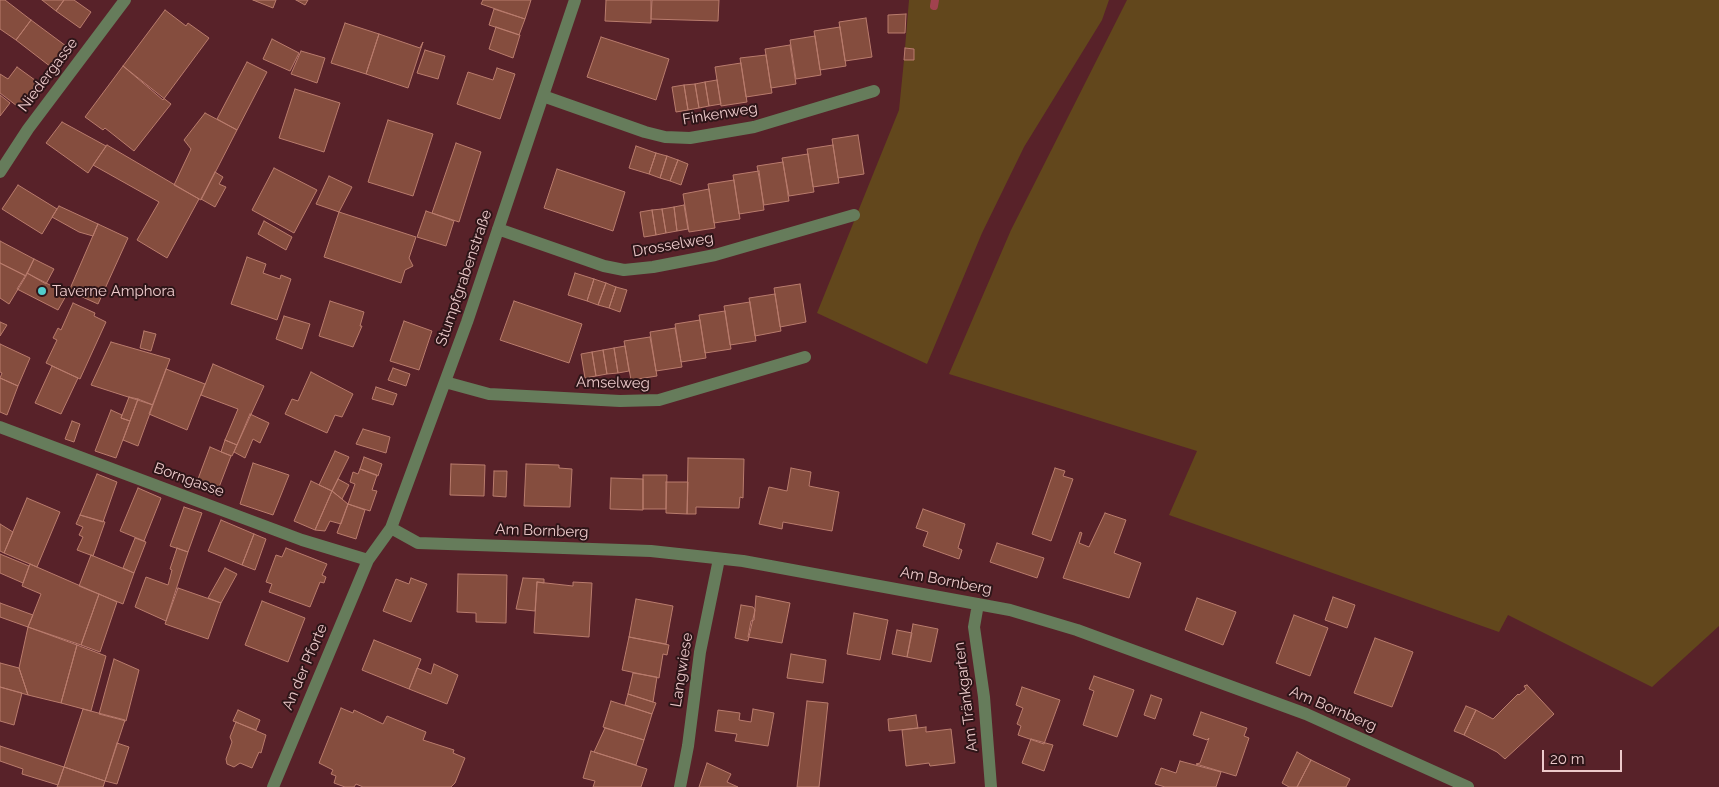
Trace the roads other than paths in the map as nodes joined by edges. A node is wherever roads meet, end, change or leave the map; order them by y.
1 (125, 0) edge
2 (575, 0) edge
3 (874, 91) dead end
4 (543, 96) junction
5 (0, 172) edge
6 (854, 214) dead end
7 (498, 229) junction
8 (805, 357) dead end
9 (445, 382) junction
10 (0, 427) edge
11 (390, 528) junction
12 (719, 559) junction
13 (368, 560) junction
14 (978, 604) junction
15 (273, 787) edge
16 (680, 787) edge
17 (991, 787) edge
18 (1468, 787) edge

1 - 5 street, Niedergasse
2 - 4 street, Stumpfgrabenstraße
3 - 4 street, Finkenweg
4 - 7 street, Stumpfgrabenstraße
6 - 7 street, Drosselweg
7 - 9 street, Stumpfgrabenstraße
8 - 9 street, Amselweg
9 - 11 street, Stumpfgrabenstraße
10 - 13 street, Borngasse
11 - 12 street, Am Bornberg
11 - 13 street, Stumpfgrabenstraße
12 - 14 street, Am Bornberg
12 - 16 street, Langwiese
13 - 15 street, An der Pforte
14 - 17 street, Am Tränkgarten
14 - 18 street, Am Bornberg

